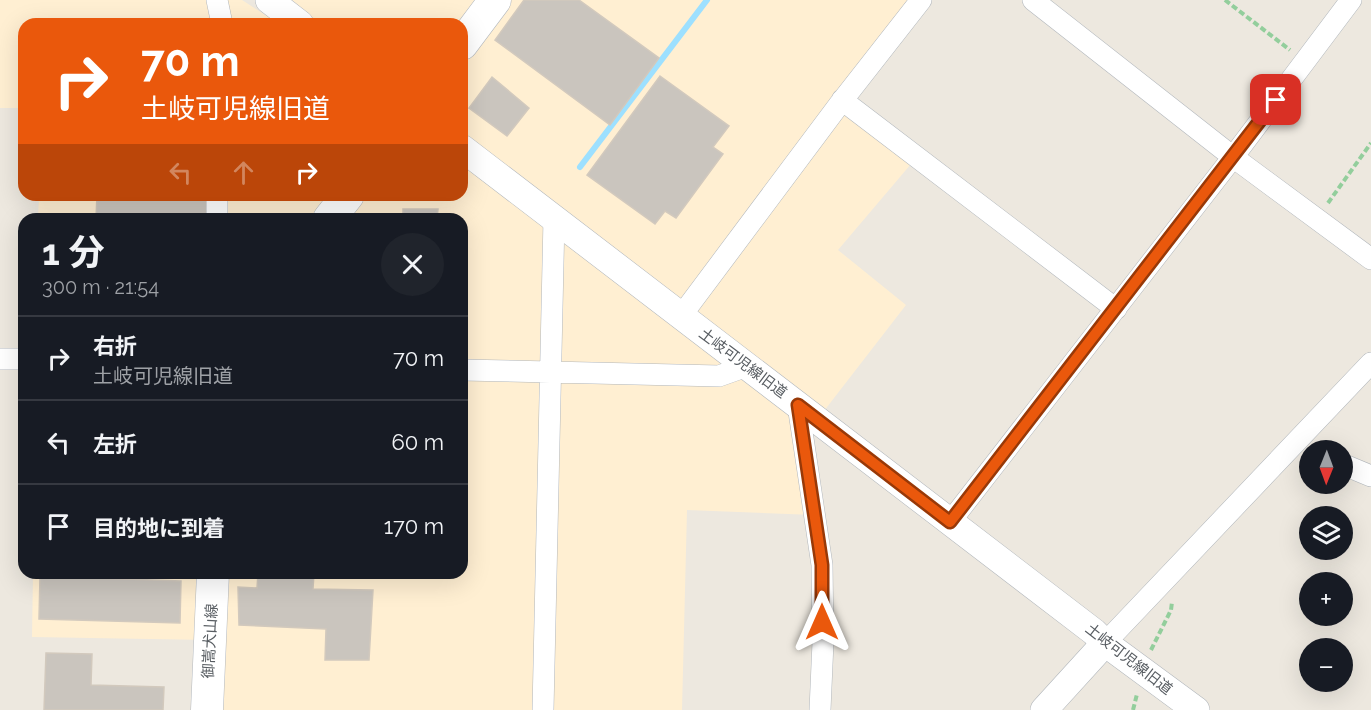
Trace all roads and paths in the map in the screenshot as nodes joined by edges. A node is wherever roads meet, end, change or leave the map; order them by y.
1 (217, 0) edge
2 (269, 0) edge
3 (495, 0) edge
4 (921, 0) edge
5 (1033, 0) edge
6 (1224, 0) edge
7 (1351, 0) edge
8 (221, 18) edge
9 (292, 18) edge
10 (468, 36) edge
11 (1305, 62) junction
12 (842, 100) junction
13 (1371, 143) edge
14 (468, 153) edge
15 (1233, 157) junction
16 (343, 201) edge
17 (334, 213) edge
18 (554, 219) junction
19 (1316, 219) junction
20 (1371, 259) edge
21 (1116, 309) junction
22 (681, 316) junction
23 (0, 359) edge
24 (18, 359) edge
25 (1371, 363) edge
26 (747, 366) junction
27 (468, 370) edge
28 (551, 372) junction
29 (798, 405) junction
30 (1309, 440) edge
31 (1299, 451) edge
32 (1353, 469) edge
33 (1371, 476) edge
34 (950, 522) junction
35 (1181, 563) junction
36 (213, 579) edge
37 (1106, 643) junction
38 (1142, 669) junction
39 (207, 710) edge
40 (543, 710) edge
41 (820, 710) edge
42 (1044, 710) edge
43 (1196, 710) edge

1 - 8 street
2 - 9 street
3 - 10 main road
4 - 12 street
5 - 15 street
6 - 11 path
7 - 11 street
11 - 15 street
12 - 21 street
12 - 22 street
13 - 19 path
14 - 18 street, 土岐可児線旧道
15 - 19 street
15 - 21 street
16 - 17 main road
18 - 22 street, 土岐可児線旧道
18 - 28 street
19 - 20 street
21 - 34 street
22 - 26 street, 土岐可児線旧道
23 - 24 street
25 - 30 street
26 - 28 street
26 - 29 street, 土岐可児線旧道
27 - 28 street
28 - 40 street
29 - 34 street, 土岐可児線旧道
29 - 41 street
31 - 35 street
32 - 33 street
34 - 37 street, 土岐可児線旧道
35 - 37 street
35 - 38 path
36 - 39 main road, 御嵩犬山線
37 - 38 street, 土岐可児線旧道
37 - 42 street
38 - 43 street, 土岐可児線旧道

